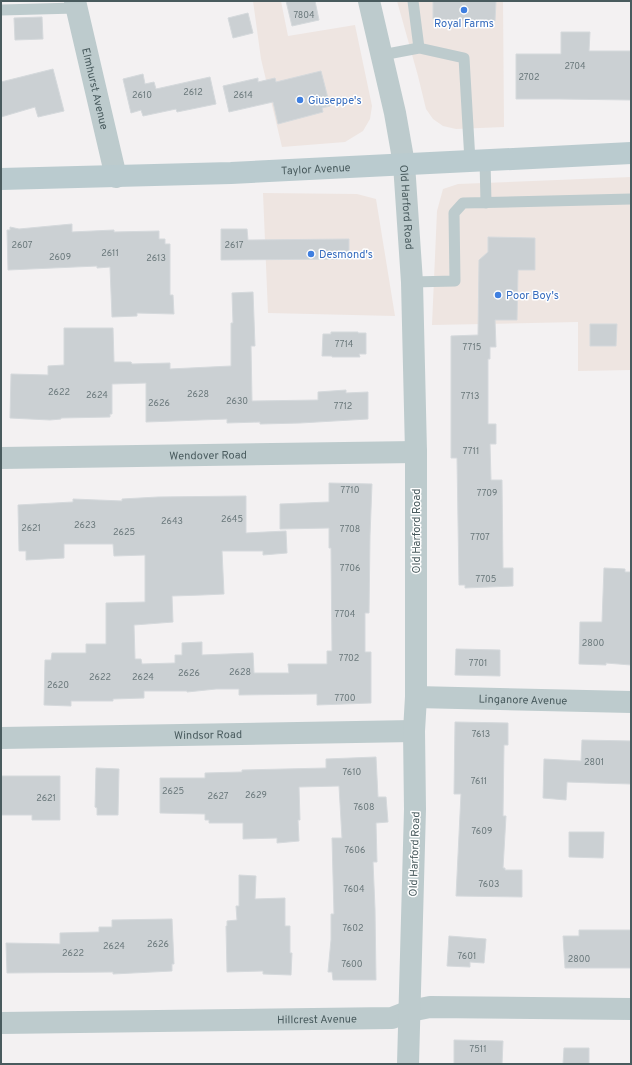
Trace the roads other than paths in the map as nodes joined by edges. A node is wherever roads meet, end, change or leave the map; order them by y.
1 (369, 1) edge
2 (413, 1) edge
3 (76, 5) edge
4 (1, 10) edge
5 (419, 48) junction
6 (382, 55) junction
7 (631, 153) edge
8 (477, 160) junction
9 (404, 164) junction
10 (116, 177) junction
11 (1, 179) edge
12 (631, 199) edge
13 (486, 203) junction
14 (412, 282) junction
15 (416, 452) junction
16 (1, 458) edge
17 (416, 697) junction
18 (631, 702) edge
19 (414, 731) junction
20 (1, 738) edge
21 (631, 1009) edge
22 (410, 1011) junction
23 (1, 1023) edge
24 (408, 1064) edge

1 - 6 street, Old Harford Road
2 - 5 lane
3 - 4 lane
3 - 10 street, Elmhurst Avenue
5 - 6 lane
5 - 8 lane
6 - 9 street, Old Harford Road
7 - 8 main road, Taylor Avenue
8 - 9 main road, Taylor Avenue
8 - 13 lane
9 - 10 main road, Taylor Avenue
9 - 14 street, Old Harford Road
10 - 11 main road, Taylor Avenue
12 - 13 lane
13 - 14 lane
14 - 15 street, Old Harford Road
15 - 16 street, Wendover Road
15 - 17 street, Old Harford Road
17 - 18 street, Linganore Avenue
17 - 19 street, Old Harford Road
19 - 20 street, Windsor Road
19 - 22 street, Old Harford Road
21 - 22 street, Hillcrest Avenue
22 - 23 street, Hillcrest Avenue
22 - 24 street, Old Harford Road

